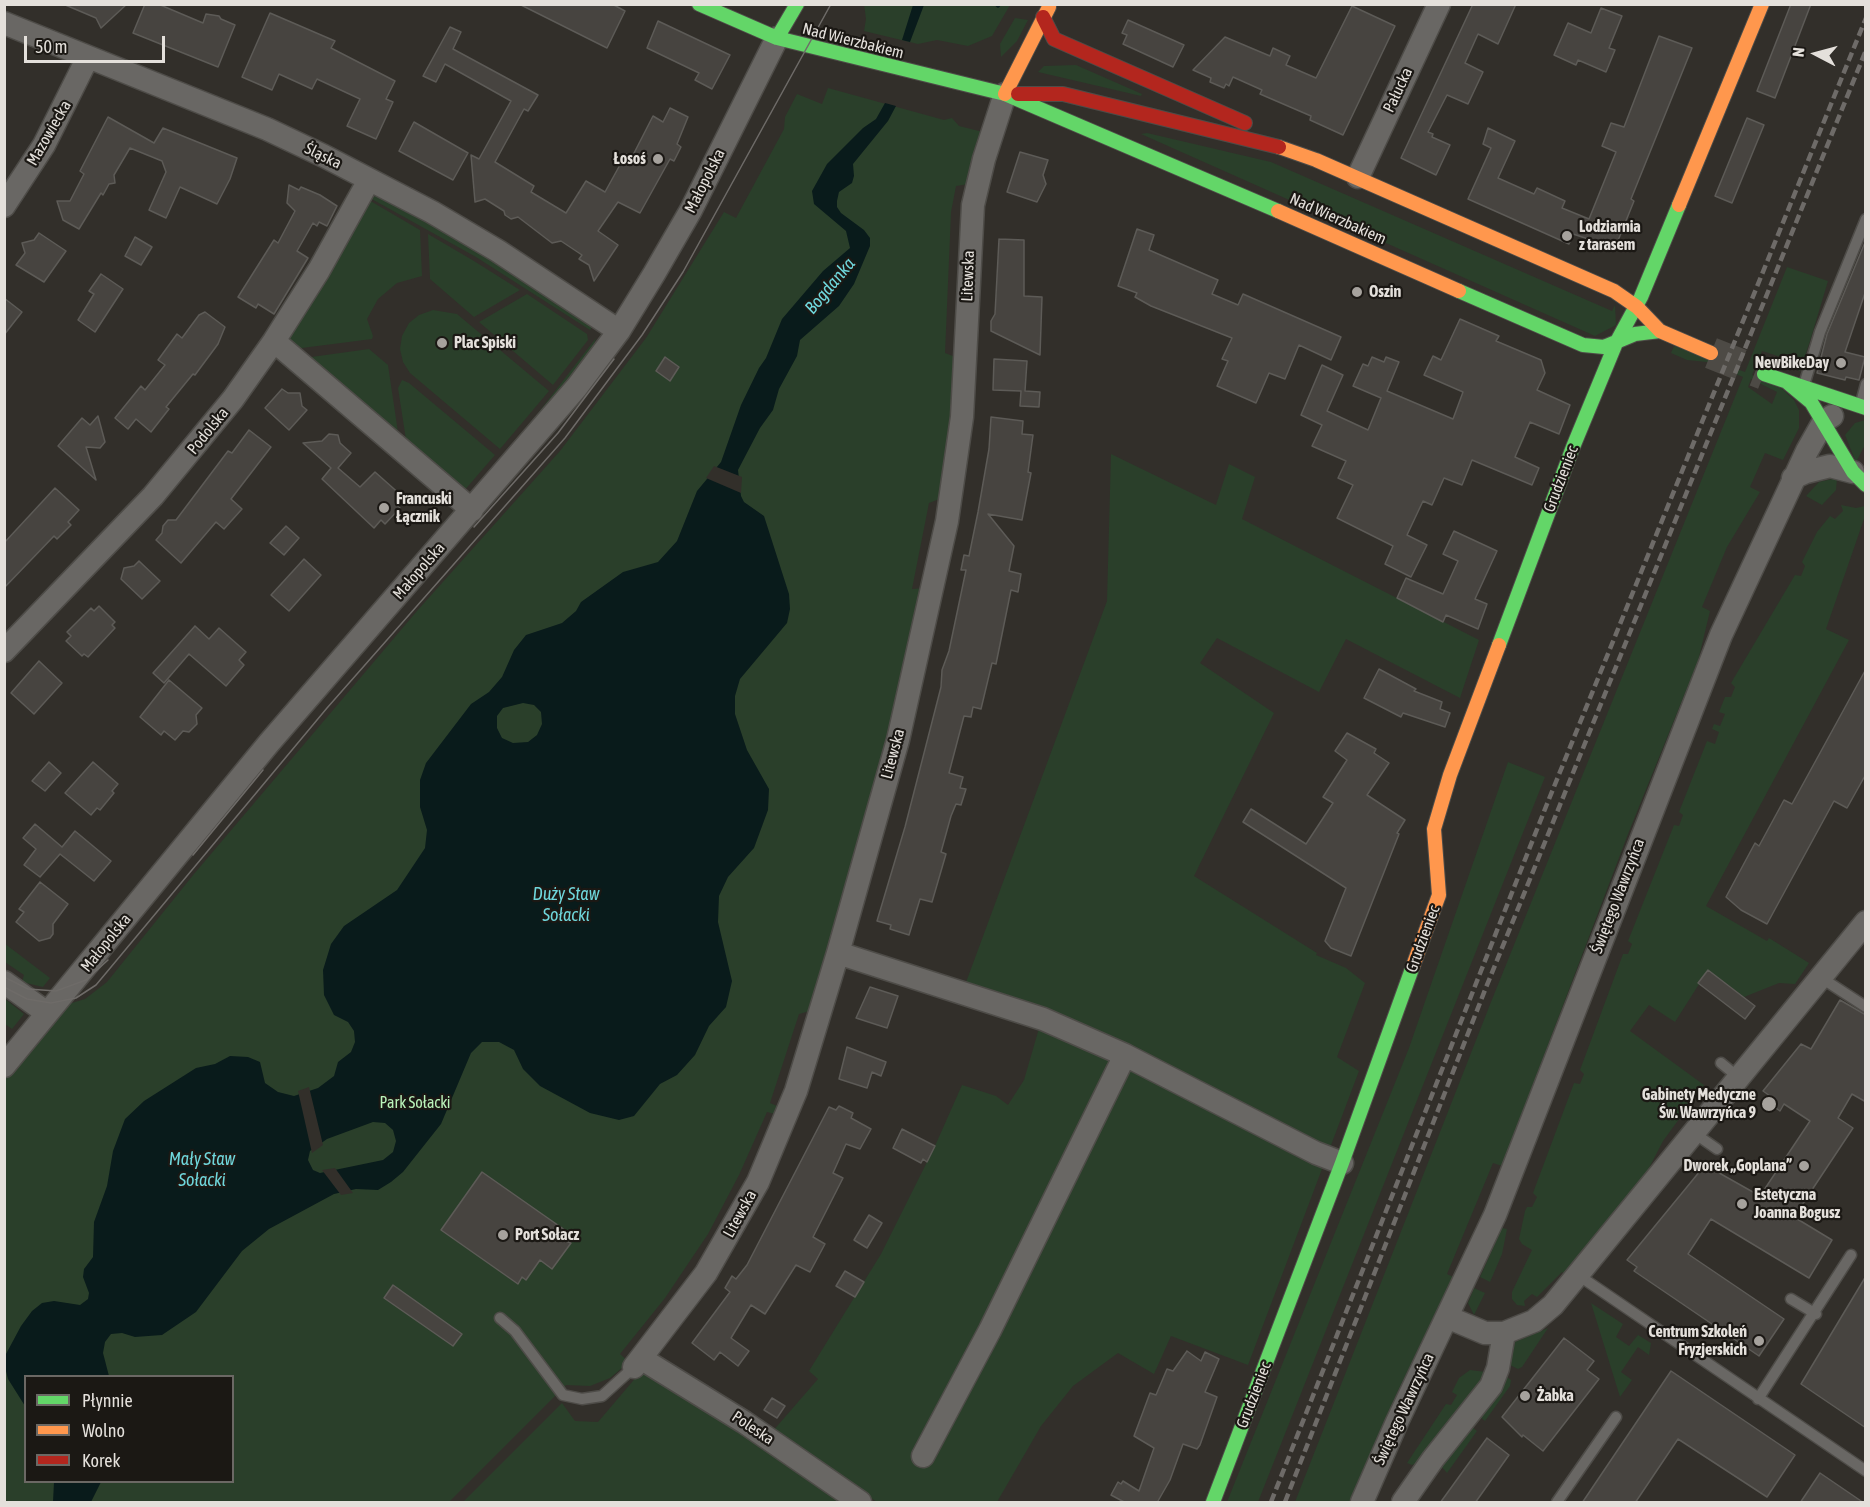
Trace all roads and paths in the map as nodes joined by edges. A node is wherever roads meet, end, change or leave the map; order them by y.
1 (699, 4) edge
2 (797, 4) edge
3 (1050, 4) edge
4 (1439, 4) edge
5 (1762, 4) edge
6 (1043, 17) junction
7 (4, 23) edge
8 (777, 38) junction
9 (88, 57) junction
10 (1005, 94) junction
11 (1273, 145) junction
12 (1358, 177) junction
13 (369, 180) junction
14 (4, 206) edge
15 (1866, 219) edge
16 (1637, 307) junction
17 (619, 331) junction
18 (1660, 331) junction
19 (274, 341) junction
20 (1616, 343) junction
21 (1583, 345) junction
22 (1711, 353) tunnel mouth
23 (1604, 372) junction
24 (1764, 374) tunnel mouth
25 (1787, 382) junction
26 (1866, 384) edge
27 (1804, 386) junction
28 (1819, 390) junction
29 (1864, 408) edge
30 (1824, 421) junction
31 (1835, 441) junction
32 (1793, 478) junction
33 (1860, 478) edge
34 (472, 510) junction
35 (4, 651) edge
36 (1866, 922) edge
37 (838, 953) junction
38 (1820, 977) junction
39 (4, 982) edge
40 (1866, 1007) edge
41 (47, 1013) junction
42 (1125, 1055) junction
43 (4, 1066) edge
44 (1694, 1132) junction
45 (1717, 1149) dead end
46 (1342, 1163) junction
47 (1851, 1255) dead end
48 (1578, 1275) junction
49 (1791, 1299) dead end
50 (1816, 1314) junction
51 (1447, 1317) junction
52 (500, 1318) dead end
53 (1503, 1333) junction
54 (638, 1363) junction
55 (1758, 1399) junction
56 (1617, 1416) dead end
57 (924, 1456) dead end
58 (1866, 1472) edge
59 (860, 1503) edge
60 (1212, 1503) edge
61 (1362, 1503) edge
62 (1403, 1503) edge
63 (1557, 1503) edge

1 - 8 street, Nad Wierzbakiem
2 - 8 street
3 - 6 street
4 - 12 street, Pałucka
5 - 16 street, Grudzieniec
6 - 10 street
6 - 11 street, Nad Wierzbakiem
7 - 9 street, Śląska
8 - 10 street, Nad Wierzbakiem
8 - 17 street, Małopolska
9 - 13 street, Śląska
9 - 14 street, Mazowiecka
10 - 11 street, Nad Wierzbakiem
10 - 21 street, Nad Wierzbakiem
10 - 37 street, Litewska
11 - 12 street, Nad Wierzbakiem
12 - 16 street, Nad Wierzbakiem
13 - 17 street, Śląska
13 - 19 street, Podolska
15 - 27 lane
16 - 18 street, Nad Wierzbakiem
16 - 20 street, Grudzieniec
17 - 34 street, Małopolska
18 - 20 street, Nad Wierzbakiem
18 - 22 street, Nad Wierzbakiem
19 - 34 street
19 - 35 street, Podolska
20 - 21 street, Nad Wierzbakiem
20 - 23 street, Grudzieniec
21 - 23 street
23 - 46 street, Grudzieniec
24 - 25 street
25 - 27 street
25 - 30 street
26 - 29 lane
27 - 28 street
28 - 29 street
28 - 30 lane
29 - 30 street
29 - 31 street
30 - 31 street
30 - 32 street, Świętego Wawrzyńca
31 - 33 street
32 - 33 street
32 - 51 street, Świętego Wawrzyńca
34 - 41 street, Małopolska
36 - 38 street
37 - 42 street
37 - 54 street, Litewska
38 - 40 lane
38 - 44 street
39 - 41 street
41 - 43 street, Małopolska
42 - 46 street
42 - 57 street
44 - 45 lane
44 - 48 street
46 - 60 street, Grudzieniec
47 - 50 lane
48 - 53 street
48 - 55 lane
49 - 50 lane
50 - 55 lane
51 - 53 street
51 - 61 street, Świętego Wawrzyńca
52 - 54 lane
53 - 62 street
54 - 59 street, Poleska
55 - 58 lane
56 - 63 lane

